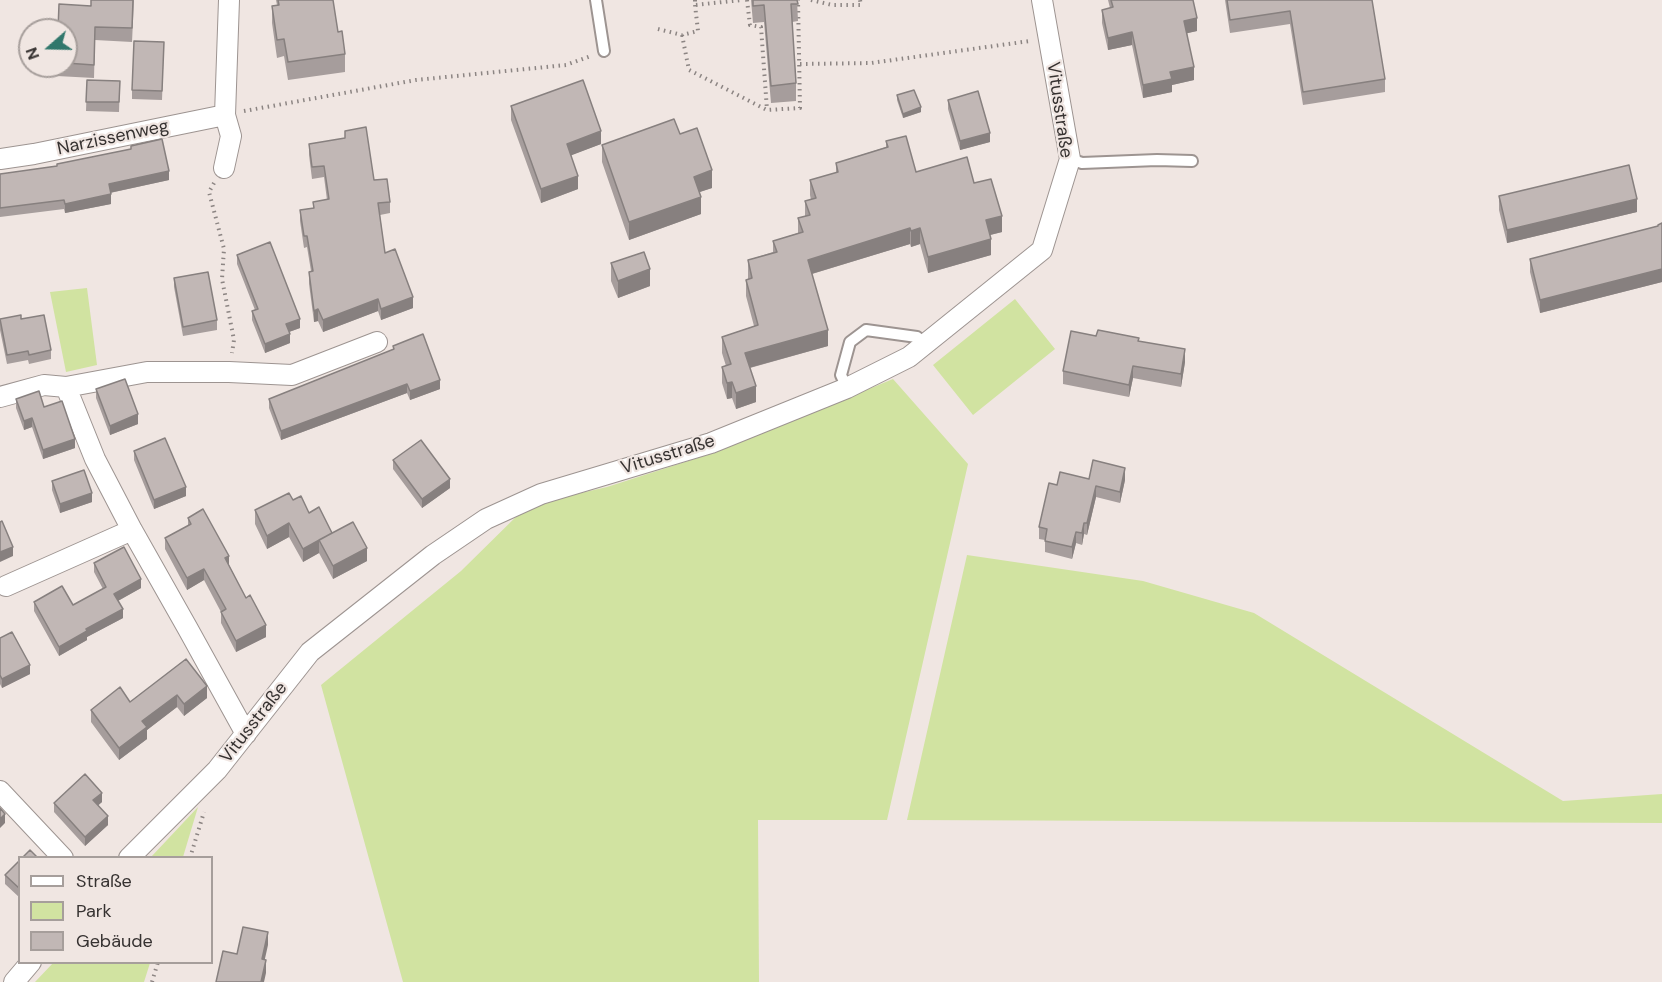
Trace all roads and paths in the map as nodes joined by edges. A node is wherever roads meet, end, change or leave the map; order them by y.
1 (229, 0) edge
2 (596, 0) edge
3 (742, 0) edge
4 (747, 0) edge
5 (798, 0) edge
6 (813, 0) edge
7 (860, 0) edge
8 (1042, 0) edge
9 (729, 1) edge
10 (695, 2) edge
11 (658, 29) dead end
12 (682, 35) junction
13 (1049, 38) junction
14 (604, 51) joint
15 (800, 64) junction
16 (767, 110) junction
17 (225, 115) junction
18 (0, 159) edge
19 (1070, 159) junction
20 (1192, 161) dead end
21 (224, 168) joint
22 (377, 342) dead end
23 (926, 344) junction
24 (230, 372) junction
25 (66, 387) junction
26 (847, 388) junction
27 (0, 397) edge
28 (132, 530) junction
29 (6, 586) dead end
30 (246, 734) junction
31 (0, 790) edge
32 (61, 856) edge
33 (131, 856) edge
34 (30, 964) edge
35 (158, 964) edge
36 (14, 982) edge
37 (153, 982) edge

1 - 17 street
2 - 14 lane
3 - 9 path
4 - 16 path
5 - 15 path
6 - 7 path
8 - 13 street, Vitusstraße
9 - 10 path
10 - 12 path
11 - 12 path
12 - 16 path
13 - 15 path
13 - 19 street, Vitusstraße
14 - 17 path
15 - 16 path
17 - 18 street, Narzissenweg
17 - 21 street
19 - 20 lane
19 - 23 street, Vitusstraße
21 - 24 path
22 - 24 street
23 - 26 street, Vitusstraße
23 - 26 lane
24 - 25 street
25 - 27 street
25 - 28 street
26 - 30 street, Vitusstraße
28 - 29 street
28 - 30 street
30 - 33 street, Vitusstraße
31 - 32 street
34 - 36 street
35 - 37 path

